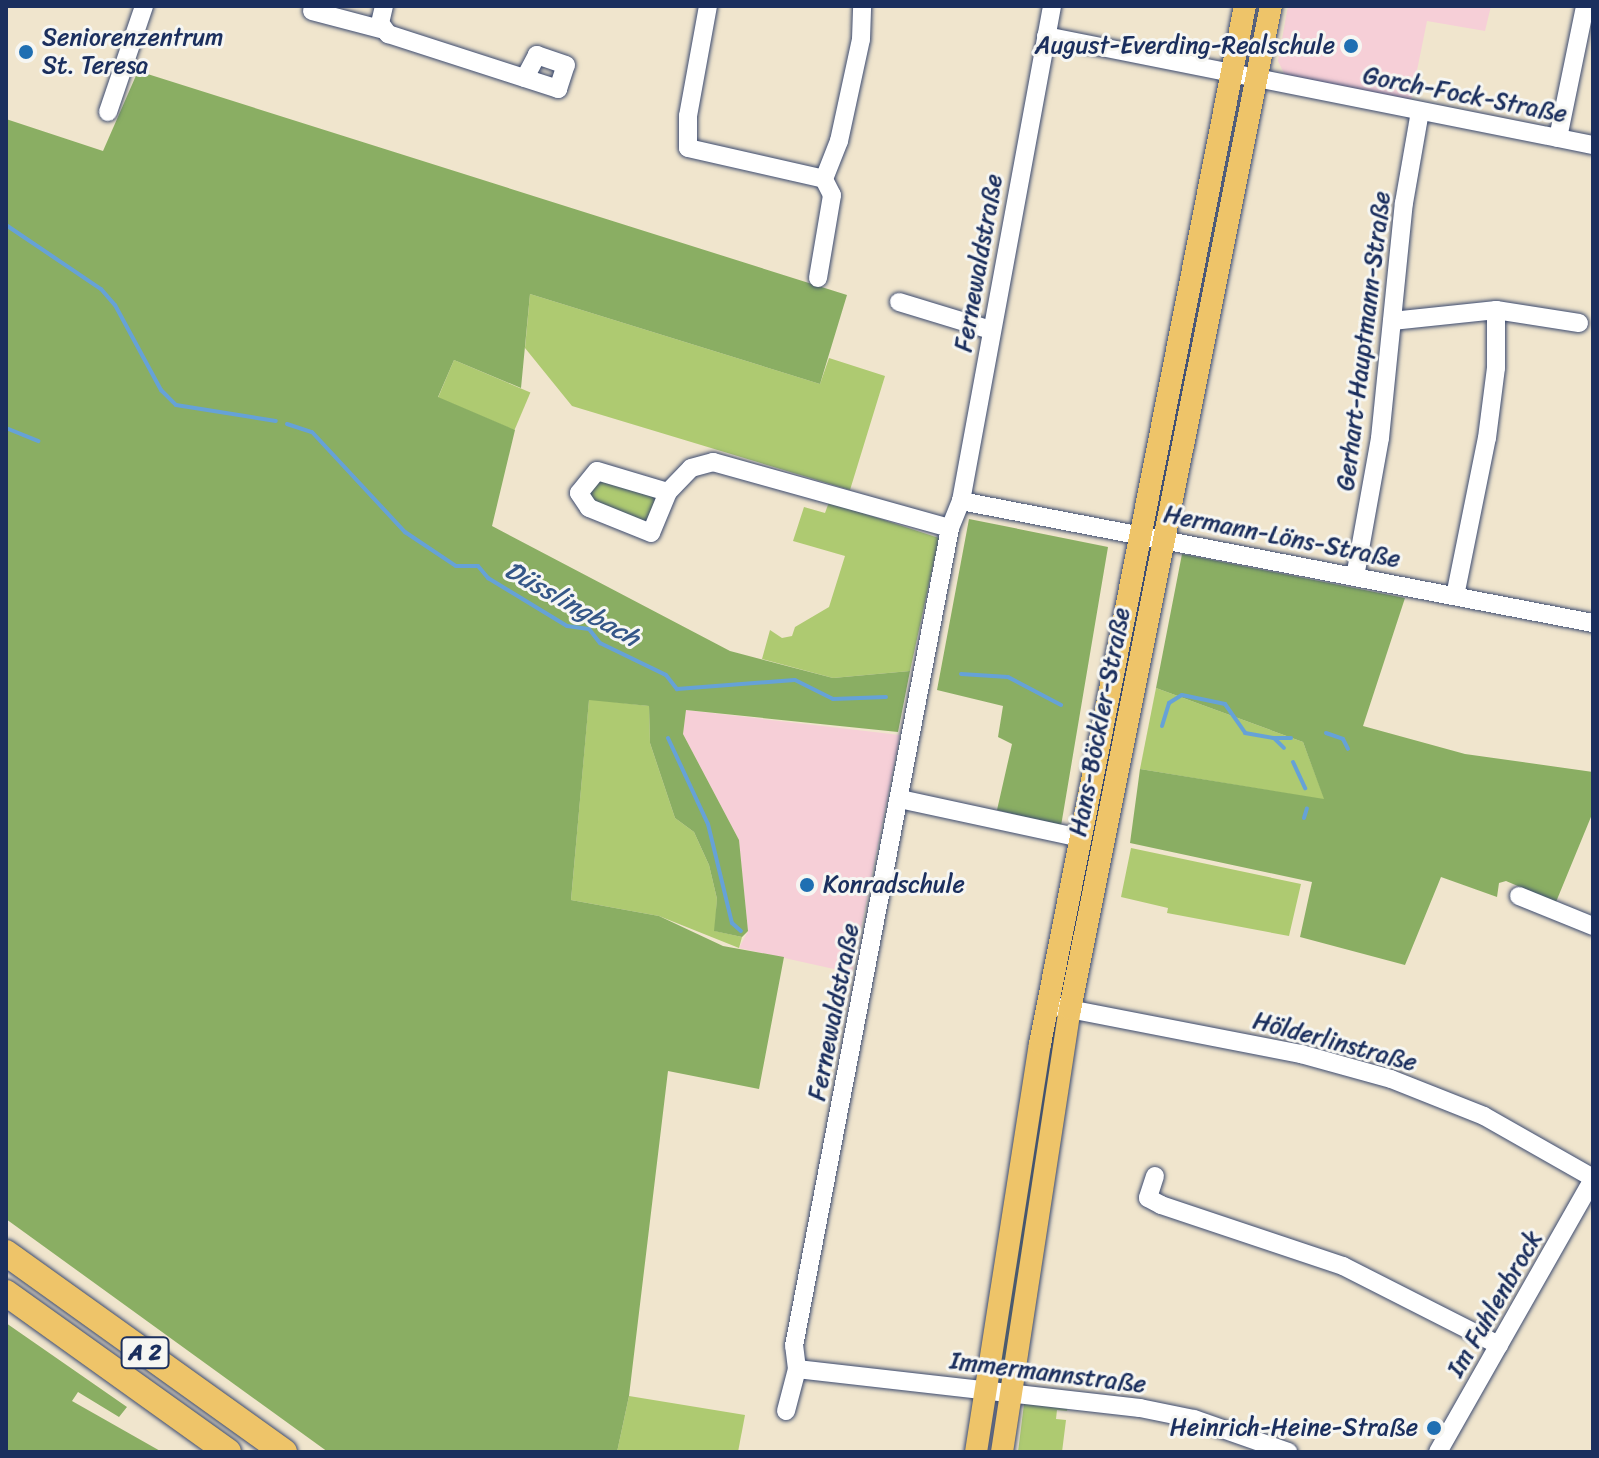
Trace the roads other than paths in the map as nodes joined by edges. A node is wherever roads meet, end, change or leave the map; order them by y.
1 (144, 6) edge
2 (384, 6) edge
3 (708, 6) edge
4 (862, 6) edge
5 (1052, 6) edge
6 (1245, 6) edge
7 (1271, 6) edge
8 (1585, 6) edge
9 (312, 11) dead end
10 (384, 30) junction
11 (1046, 36) junction
12 (1232, 73) junction
13 (525, 78) dead end
14 (1256, 79) junction
15 (1420, 111) junction
16 (108, 112) dead end
17 (1558, 138) junction
18 (1593, 145) edge
19 (824, 179) junction
20 (818, 278) dead end
21 (899, 302) dead end
22 (1496, 310) junction
23 (1392, 321) junction
24 (1579, 323) dead end
25 (991, 330) junction
26 (668, 492) junction
27 (961, 501) junction
28 (950, 528) junction
29 (1140, 533) junction
30 (1163, 537) junction
31 (1355, 577) junction
32 (1455, 596) junction
33 (1593, 623) edge
34 (900, 799) junction
35 (1080, 838) junction
36 (1519, 896) dead end
37 (1593, 926) edge
38 (1047, 1004) junction
39 (1070, 1009) junction
40 (1155, 1176) dead end
41 (1593, 1178) edge
42 (6, 1253) edge
43 (6, 1293) edge
44 (1499, 1345) junction
45 (797, 1369) junction
46 (984, 1388) junction
47 (1009, 1390) junction
48 (786, 1411) dead end
49 (228, 1452) edge
50 (284, 1452) edge
51 (976, 1452) edge
52 (1002, 1452) edge
53 (1288, 1452) edge
54 (1438, 1452) edge

1 - 16 street
2 - 10 street
3 - 19 street
4 - 19 street
5 - 11 street, Fernewaldstraße
6 - 12 main road, Hans-Böckler-Straße
7 - 14 main road, Hans-Böckler-Straße
8 - 17 street
9 - 10 street
10 - 13 street
11 - 12 street, Gorch-Fock-Straße
11 - 25 street, Fernewaldstraße
12 - 14 street, Gorch-Fock-Straße
12 - 29 main road, Hans-Böckler-Straße
14 - 15 street, Gorch-Fock-Straße
14 - 30 main road, Hans-Böckler-Straße
15 - 17 street, Gorch-Fock-Straße
15 - 23 street, Gerhart-Hauptmann-Straße
17 - 18 street, Gorch-Fock-Straße
19 - 20 street
21 - 25 street
22 - 23 street
22 - 24 street
22 - 32 street
23 - 31 street, Gerhart-Hauptmann-Straße
25 - 27 street, Fernewaldstraße
26 - 26 street
26 - 28 street
27 - 28 street, Fernewaldstraße
27 - 29 street, Hermann-Löns-Straße
28 - 34 street, Fernewaldstraße
29 - 30 street, Hermann-Löns-Straße
29 - 35 main road, Hans-Böckler-Straße
30 - 31 street, Hermann-Löns-Straße
30 - 39 main road, Hans-Böckler-Straße
31 - 32 street, Hermann-Löns-Straße
32 - 33 street, Hermann-Löns-Straße
34 - 35 street, Hans-Böckler-Straße
34 - 45 street, Fernewaldstraße
35 - 38 main road, Hans-Böckler-Straße
36 - 37 street
38 - 39 street, Hölderlinstraße
38 - 46 main road, Hans-Böckler-Straße
39 - 41 street, Hölderlinstraße
39 - 47 main road, Hans-Böckler-Straße
40 - 44 street
41 - 44 street, Im Fuhlenbrock
42 - 50 highway, A 2
43 - 49 highway, A 2
44 - 54 street, Im Fuhlenbrock
45 - 46 street, Immermannstraße
45 - 48 street, Fernewaldstraße
46 - 47 street, Immermannstraße
46 - 51 main road, Hans-Böckler-Straße
47 - 52 main road, Hans-Böckler-Straße
47 - 53 street, Immermannstraße

